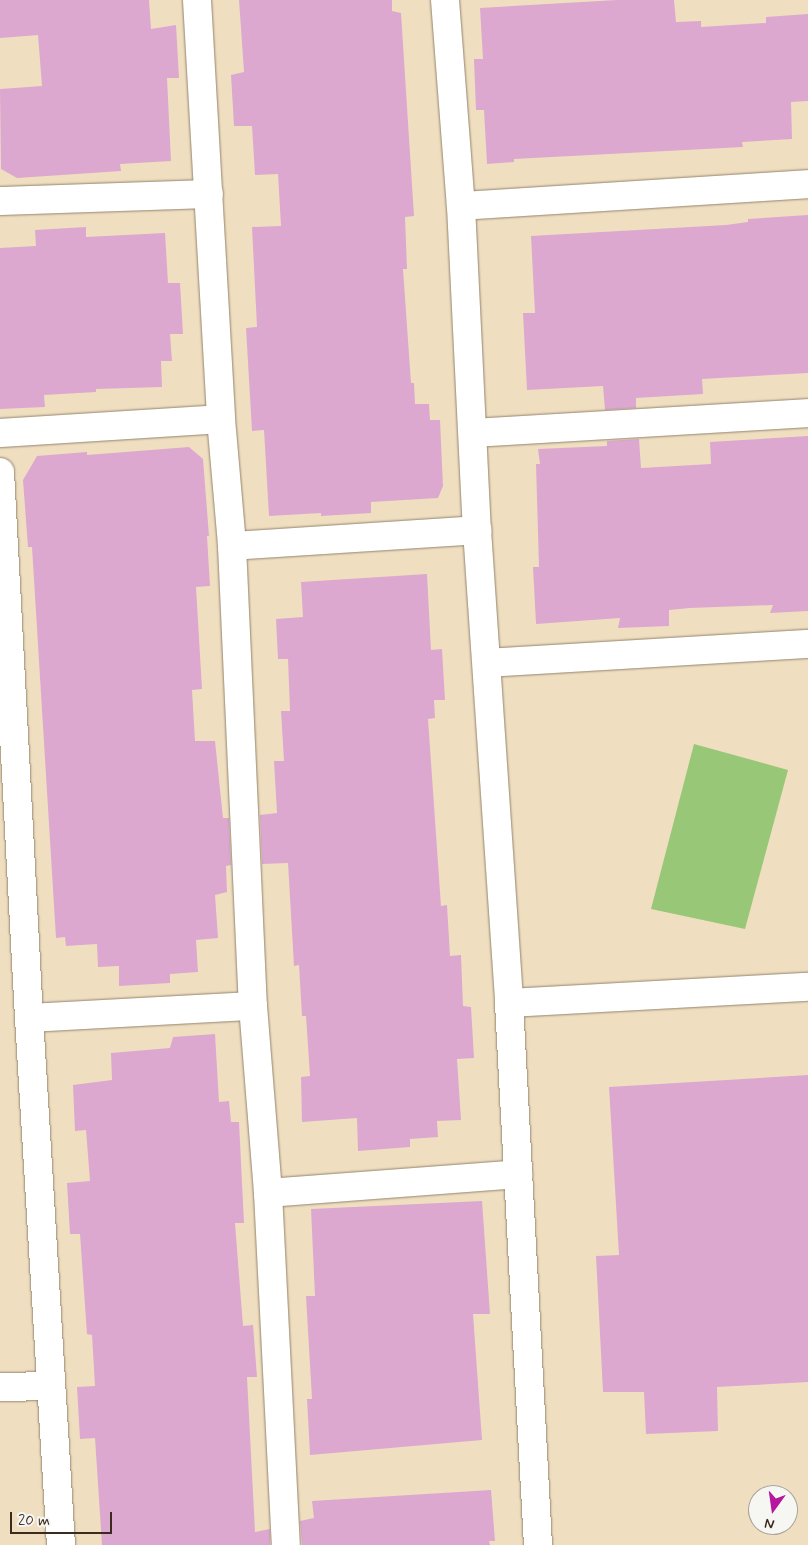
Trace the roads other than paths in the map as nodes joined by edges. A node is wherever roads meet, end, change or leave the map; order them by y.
1 (197, 0) edge
2 (445, 0) edge
3 (808, 184) edge
4 (209, 194) junction
5 (0, 201) edge
6 (462, 206) junction
7 (808, 413) edge
8 (221, 419) junction
9 (0, 433) edge
10 (474, 433) junction
11 (0, 472) edge
12 (477, 530) junction
13 (232, 546) junction
14 (808, 644) edge
15 (487, 663) junction
16 (5, 665) edge
17 (11, 897) edge
18 (808, 987) edge
19 (510, 1003) junction
20 (253, 1006) junction
21 (29, 1018) junction
22 (518, 1174) junction
23 (268, 1193) junction
24 (50, 1386) junction
25 (0, 1387) edge
26 (61, 1545) edge
27 (286, 1545) edge
28 (538, 1545) edge

1 - 4 street
2 - 6 street
3 - 6 street
4 - 5 street
4 - 8 street
6 - 10 street
7 - 10 street
8 - 9 street
8 - 13 street
10 - 12 street
11 - 16 street
12 - 13 street
12 - 15 street
13 - 20 street
14 - 15 street
15 - 19 street
16 - 17 street
17 - 21 street
18 - 19 street
19 - 22 street
20 - 21 street
20 - 23 street
21 - 24 street
22 - 23 street
22 - 28 street
23 - 27 street
24 - 25 street
24 - 26 street

